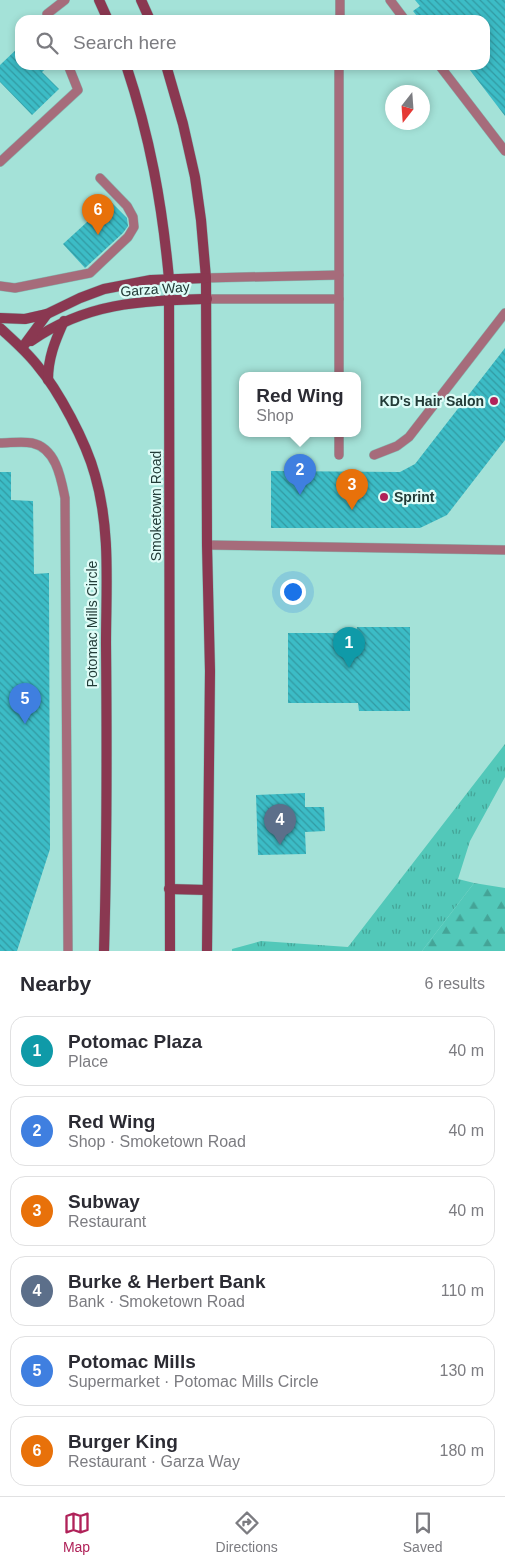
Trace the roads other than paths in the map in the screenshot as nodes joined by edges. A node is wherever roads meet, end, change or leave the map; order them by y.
1 (66, 0) edge
2 (99, 0) edge
3 (140, 0) edge
4 (340, 0) edge
5 (390, 0) edge
6 (48, 15) edge
7 (106, 15) edge
8 (148, 15) edge
9 (340, 15) edge
10 (401, 15) edge
11 (70, 70) edge
12 (128, 70) edge
13 (167, 70) edge
14 (339, 70) edge
15 (443, 70) edge
16 (505, 151) edge
17 (0, 162) edge
18 (100, 178) dead end
19 (339, 275) junction
20 (206, 278) junction
21 (168, 279) junction
22 (0, 286) edge
23 (207, 299) junction
24 (339, 299) junction
25 (169, 300) junction
26 (505, 313) edge
27 (48, 314) junction
28 (0, 318) edge
29 (64, 321) junction
30 (0, 328) edge
31 (22, 348) junction
32 (339, 372) edge
33 (48, 380) junction
34 (339, 437) edge
35 (0, 444) edge
36 (339, 455) dead end
37 (374, 455) dead end
38 (207, 545) junction
39 (505, 550) edge
40 (170, 889) junction
41 (207, 890) junction
42 (68, 951) edge
43 (104, 951) edge
44 (170, 951) edge
45 (207, 951) edge

1 - 6 lane
2 - 7 main road
3 - 8 main road
4 - 9 lane
5 - 10 lane
11 - 17 lane
12 - 21 main road, Smoketown Road
13 - 20 main road
14 - 19 lane
15 - 16 lane
18 - 22 lane
19 - 20 lane
19 - 24 lane
20 - 21 main road, Garza Way
20 - 23 main road
21 - 25 main road, Smoketown Road
21 - 27 main road, Garza Way
23 - 24 lane
23 - 25 main road, Garza Way
23 - 38 main road
24 - 32 lane
25 - 29 main road, Garza Way
25 - 40 main road, Smoketown Road
26 - 37 lane
27 - 28 main road
27 - 31 main road, Garza Way
29 - 31 main road, Garza Way
29 - 33 main road
30 - 31 main road, Potomac Mills Circle
31 - 33 main road, Potomac Mills Circle
33 - 43 main road, Potomac Mills Circle
34 - 36 lane
35 - 42 lane
38 - 39 lane
38 - 41 main road
40 - 41 main road
40 - 44 main road, Smoketown Road
41 - 45 main road

